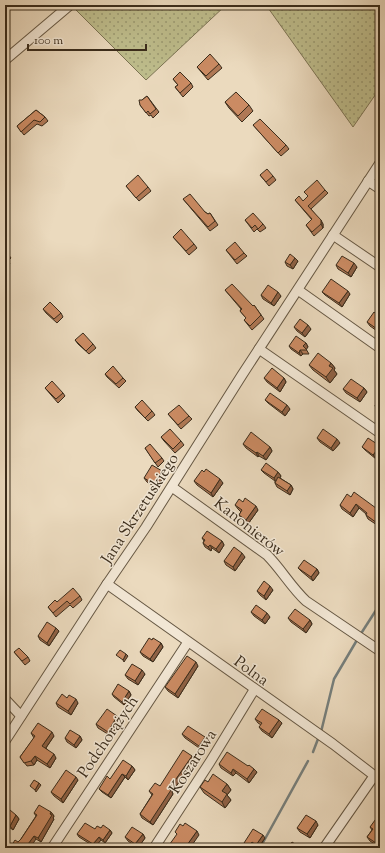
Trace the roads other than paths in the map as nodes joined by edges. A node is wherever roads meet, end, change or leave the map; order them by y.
1 (70, 5) edge
2 (5, 60) edge
3 (380, 163) edge
4 (368, 181) junction
5 (380, 189) edge
6 (333, 235) junction
7 (380, 267) edge
8 (298, 290) junction
9 (380, 348) edge
10 (259, 349) junction
11 (380, 433) edge
12 (172, 487) junction
13 (107, 584) junction
14 (188, 642) junction
15 (380, 651) edge
16 (254, 690) junction
17 (5, 699) edge
18 (21, 716) junction
19 (5, 741) edge
20 (377, 778) edge
21 (52, 848) edge
22 (154, 848) edge
23 (324, 848) edge

1 - 2 street
3 - 4 street, Jana Skrzetuskiego
4 - 5 street
4 - 6 street, Jana Skrzetuskiego
6 - 7 street
6 - 8 street, Jana Skrzetuskiego
8 - 9 street
8 - 10 street, Jana Skrzetuskiego
10 - 11 street
10 - 12 street, Jana Skrzetuskiego
12 - 13 street, Jana Skrzetuskiego
12 - 15 street, Kanonierów
13 - 14 street, Polna
13 - 18 street, Jana Skrzetuskiego
14 - 16 street, Polna
14 - 21 street, Podchorążych
16 - 20 street, Polna
16 - 22 street, Koszarowa
17 - 18 street
18 - 19 street, Jana Skrzetuskiego
20 - 23 street

